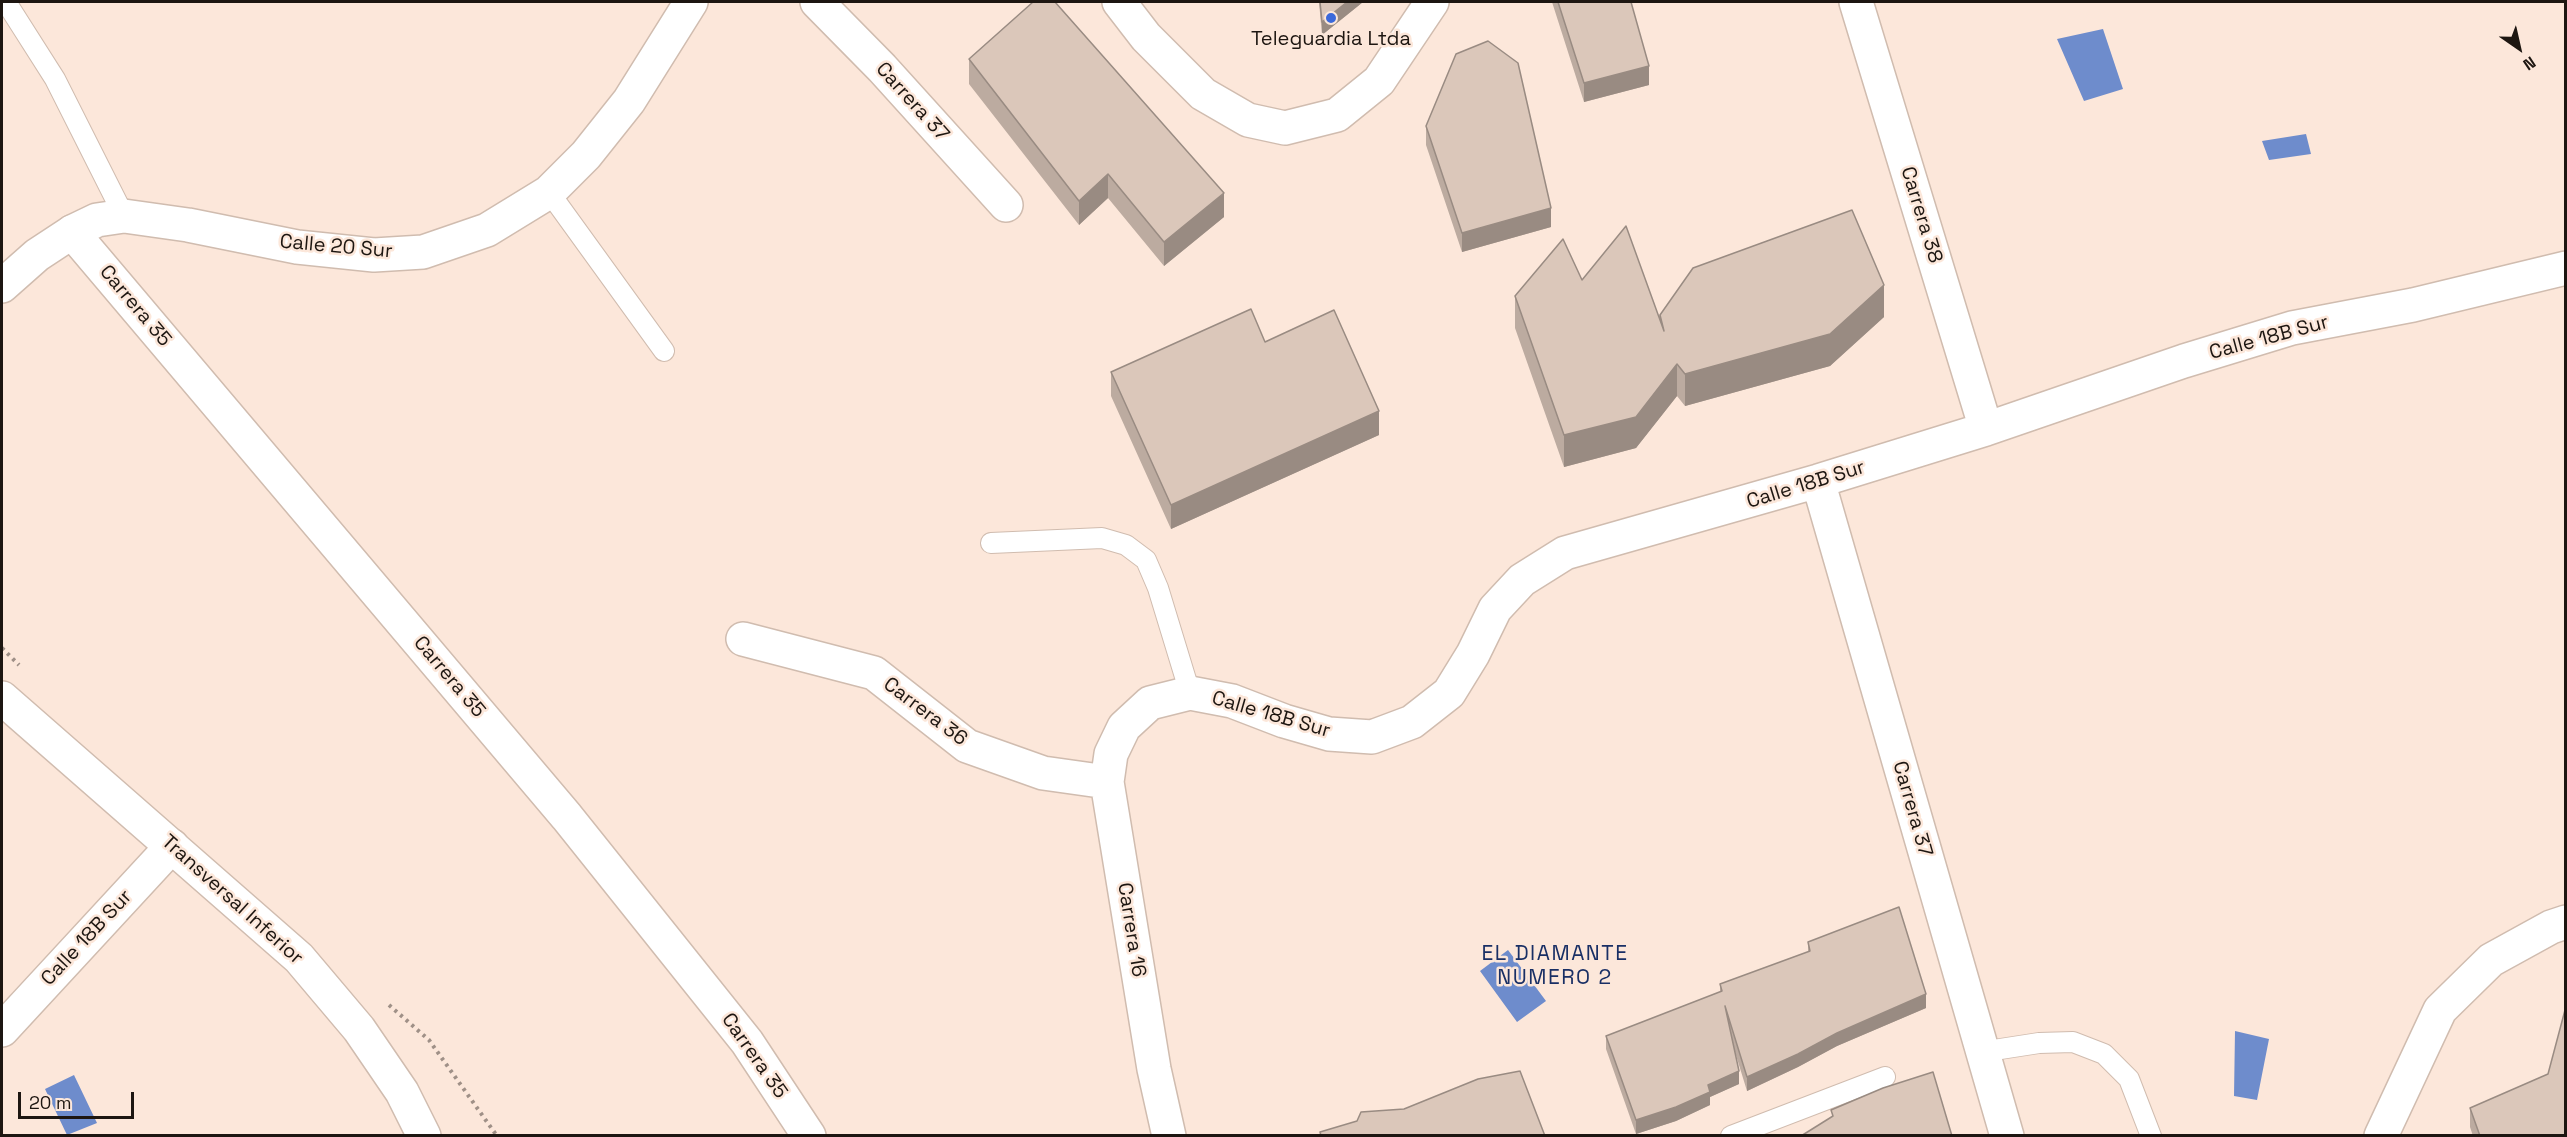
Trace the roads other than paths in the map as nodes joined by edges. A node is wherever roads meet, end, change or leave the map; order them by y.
1 (6, 2) edge
2 (691, 2) edge
3 (817, 2) edge
4 (1119, 2) edge
5 (1432, 2) edge
6 (1856, 2) edge
7 (549, 192) junction
8 (1005, 205) dead end
9 (124, 216) junction
10 (72, 232) junction
11 (2565, 268) edge
12 (2, 286) edge
13 (664, 351) dead end
14 (1986, 429) junction
15 (1818, 481) junction
16 (991, 543) dead end
17 (743, 639) dead end
18 (1190, 693) junction
19 (2, 698) edge
20 (1124, 726) joint
21 (1107, 782) junction
22 (172, 846) junction
23 (2565, 922) edge
24 (2, 1030) edge
25 (1982, 1052) junction
26 (1885, 1077) dead end
27 (424, 1136) edge
28 (809, 1136) edge
29 (1169, 1136) edge
30 (1731, 1136) edge
31 (2007, 1136) edge
32 (2151, 1136) edge
33 (2381, 1136) edge

1 - 9 lane
2 - 7 street, Calle 20 Sur
3 - 8 street, Carrera 37
4 - 5 street
6 - 14 street, Carrera 38
7 - 9 street, Calle 20 Sur
7 - 13 lane
9 - 10 street, Calle 20 Sur
10 - 12 street, Calle 20 Sur
10 - 28 street, Carrera 35
11 - 14 street, Calle 18B Sur
14 - 15 street, Calle 18B Sur
15 - 18 street, Calle 18B Sur
15 - 25 street, Carrera 37
16 - 18 lane
17 - 21 street, Carrera 36
18 - 20 street, Calle 18B Sur
19 - 22 street, Transversal Inferior
20 - 21 street, Carrera 16
21 - 29 street, Carrera 16
22 - 24 street, Calle 18B Sur
22 - 27 street, Transversal Inferior
23 - 33 street
25 - 31 street, Carrera 37
25 - 32 lane
26 - 30 lane

